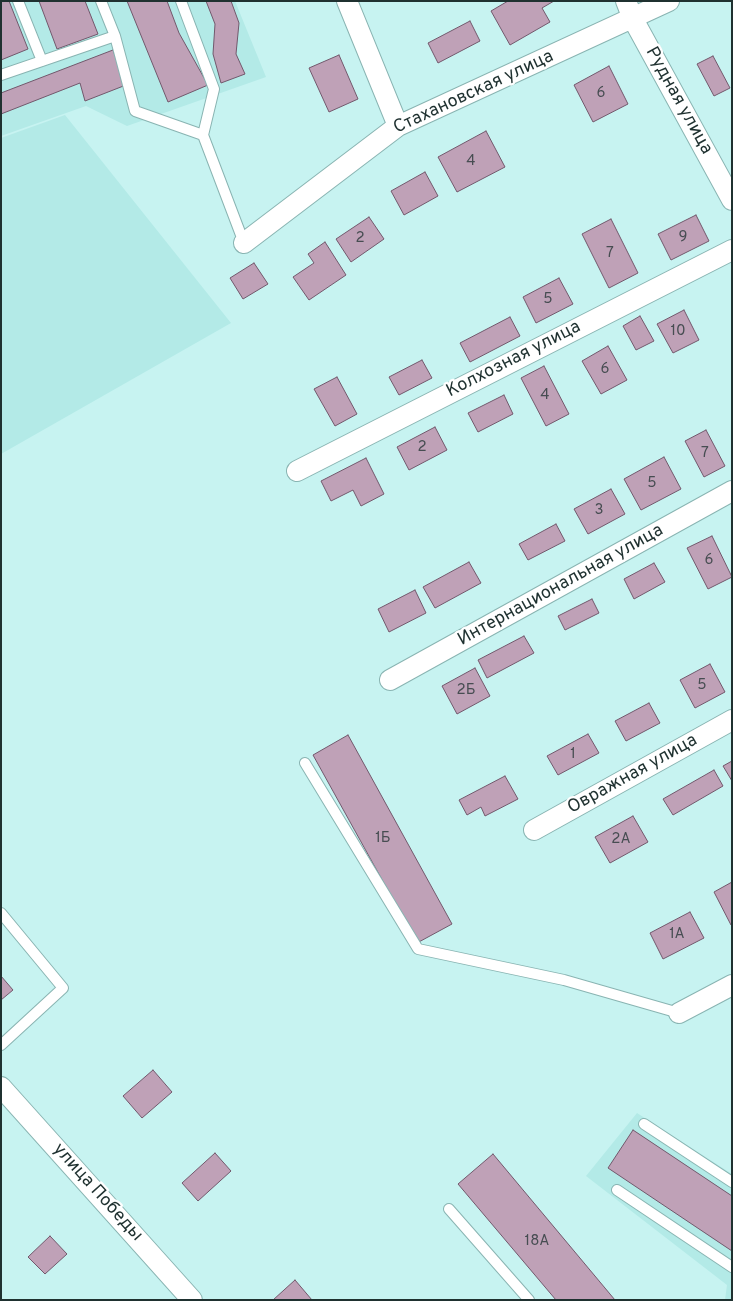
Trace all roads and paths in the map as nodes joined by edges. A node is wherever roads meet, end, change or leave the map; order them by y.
1 (18, 1) edge
2 (101, 1) edge
3 (181, 1) edge
4 (348, 1) edge
5 (669, 1) edge
6 (630, 10) edge
7 (115, 36) junction
8 (42, 61) junction
9 (1, 75) edge
10 (398, 126) junction
11 (204, 135) junction
12 (732, 200) edge
13 (244, 243) joint
14 (732, 250) edge
15 (297, 471) dead end
16 (732, 491) edge
17 (390, 680) dead end
18 (732, 720) edge
19 (304, 763) dead end
20 (534, 830) dead end
21 (1, 913) edge
22 (732, 985) edge
23 (679, 1013) joint
24 (1, 1044) edge
25 (1, 1087) edge
26 (644, 1124) dead end
27 (732, 1182) edge
28 (617, 1190) dead end
29 (450, 1208) dead end
30 (732, 1267) edge
31 (192, 1300) edge
32 (529, 1300) edge

1 - 8 lane
2 - 7 lane
3 - 11 lane
4 - 10 street
5 - 6 street, Стахановская улица
6 - 10 street, Стахановская улица
6 - 12 street, Рудная улица
7 - 8 lane
7 - 11 lane
8 - 9 lane
10 - 13 street, Стахановская улица
11 - 13 lane
14 - 15 street, Колхозная улица
16 - 17 street, Интернациональная улица
18 - 20 street, Овражная улица
19 - 23 lane
21 - 24 lane
22 - 23 street
25 - 31 street, улица Победы
26 - 27 lane
28 - 30 lane
29 - 32 lane

